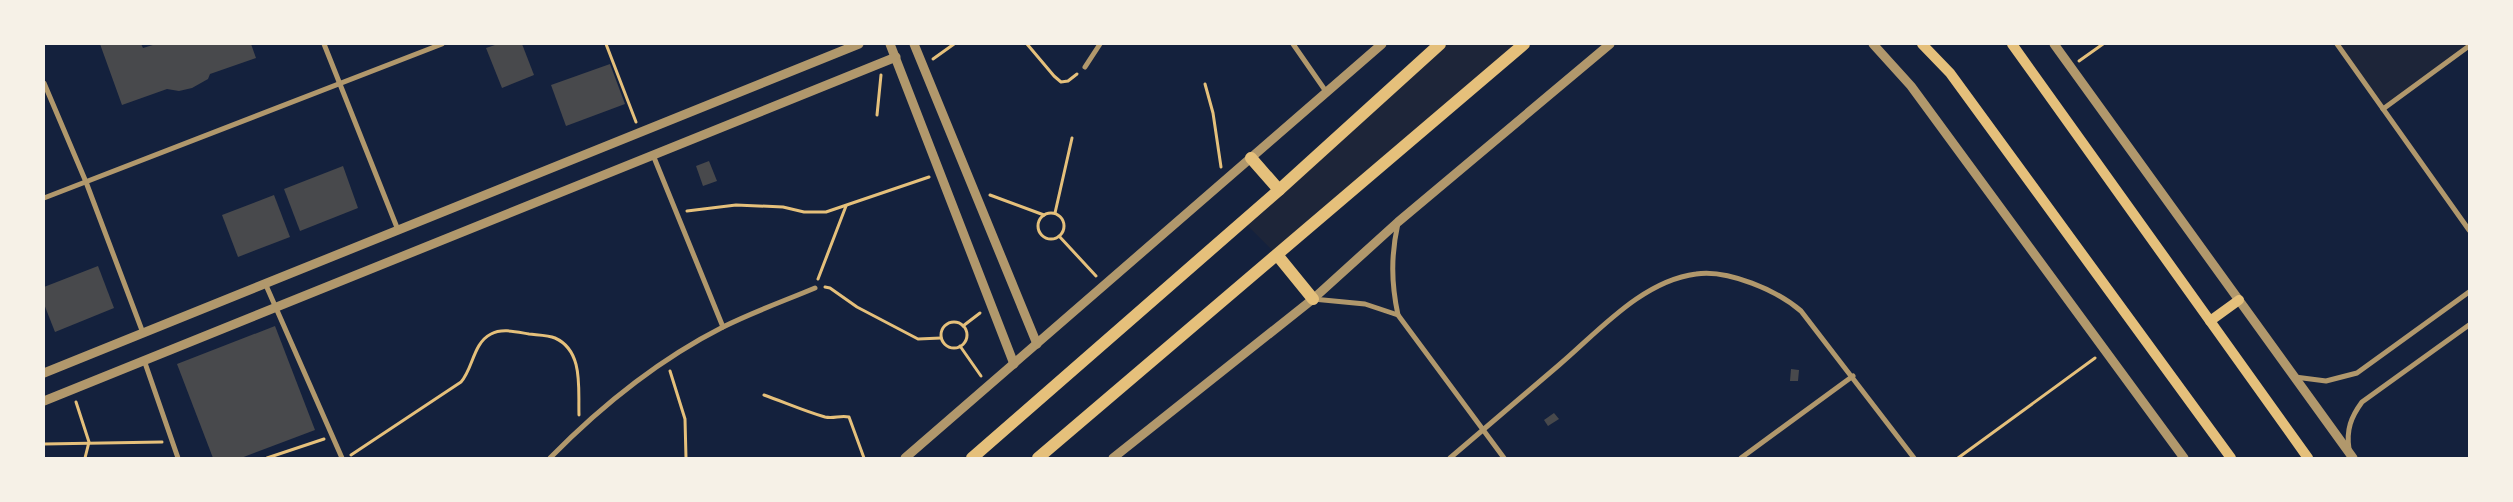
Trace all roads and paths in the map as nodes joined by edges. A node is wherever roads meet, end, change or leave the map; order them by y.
1 (324, 44) edge
2 (442, 44) edge
3 (606, 44) edge
4 (859, 44) edge
5 (890, 44) edge
6 (914, 44) edge
7 (954, 44) edge
8 (1027, 44) edge
9 (1100, 44) edge
10 (1293, 44) edge
11 (1382, 44) edge
12 (1440, 44) edge
13 (1524, 44) edge
14 (1610, 44) edge
15 (1874, 44) edge
16 (1922, 44) edge
17 (2012, 44) edge
18 (2054, 44) edge
19 (2103, 44) edge
20 (2337, 44) edge
21 (2469, 46) edge
22 (896, 58) junction
23 (882, 63) junction
24 (923, 66) junction
25 (1086, 66) joint
26 (2070, 67) junction
27 (44, 83) edge
28 (340, 83) junction
29 (1205, 84) dead end
30 (1327, 93) junction
31 (2383, 109) junction
32 (877, 114) dead end
33 (640, 132) junction
34 (1072, 138) dead end
35 (654, 155) junction
36 (1251, 158) junction
37 (941, 173) junction
38 (86, 182) junction
39 (1224, 183) junction
40 (972, 188) junction
41 (1279, 190) junction
42 (44, 198) edge
43 (846, 205) junction
44 (676, 213) junction
45 (1055, 213) junction
46 (1044, 215) junction
47 (1398, 222) junction
48 (398, 230) junction
49 (2469, 230) edge
50 (1059, 236) junction
51 (1278, 256) junction
52 (265, 284) junction
53 (1105, 285) junction
54 (815, 288) junction
55 (2469, 292) edge
56 (1312, 299) junction
57 (2239, 300) junction
58 (992, 304) junction
59 (274, 308) junction
60 (1398, 314) junction
61 (2210, 321) junction
62 (963, 326) junction
63 (2469, 326) edge
64 (723, 327) junction
65 (143, 332) junction
66 (941, 338) junction
67 (1037, 344) junction
68 (960, 346) junction
69 (2105, 350) junction
70 (144, 360) junction
71 (666, 361) junction
72 (1014, 364) junction
73 (44, 372) edge
74 (1853, 376) junction
75 (2294, 377) junction
76 (988, 386) junction
77 (72, 389) junction
78 (764, 395) dead end
79 (44, 401) edge
80 (579, 430) junction
81 (1483, 430) junction
82 (331, 436) junction
83 (90, 442) junction
84 (172, 442) junction
85 (44, 444) edge
86 (2351, 455) edge
87 (85, 458) edge
88 (178, 458) edge
89 (267, 458) edge
90 (342, 458) edge
91 (346, 458) edge
92 (550, 458) edge
93 (686, 458) edge
94 (864, 458) edge
95 (905, 458) edge
96 (972, 458) edge
97 (1038, 458) edge
98 (1112, 458) edge
99 (1450, 458) edge
100 (1504, 458) edge
101 (1741, 458) edge
102 (1914, 458) edge
103 (1958, 458) edge
104 (2184, 458) edge
105 (2231, 458) edge
106 (2308, 458) edge

1 - 28 street
2 - 28 street
3 - 33 path
4 - 33 street
5 - 22 street
6 - 24 street
7 - 24 path
8 - 25 path
9 - 25 street
10 - 30 street
11 - 30 street
12 - 41 main road
13 - 51 main road
14 - 47 street
15 - 69 street
16 - 105 main road
17 - 61 main road
18 - 26 street
19 - 26 path
20 - 31 street
21 - 31 street
22 - 23 street
22 - 37 street
23 - 32 path
23 - 35 street
24 - 40 street
26 - 57 street
27 - 38 street
28 - 38 street
28 - 48 street
29 - 39 path
30 - 36 street
31 - 49 street
33 - 48 street
34 - 45 path
35 - 44 street
35 - 59 street
36 - 39 street
36 - 41 main road
37 - 43 path
37 - 58 street
38 - 42 street
38 - 65 street
39 - 53 street
40 - 46 path
40 - 67 street
41 - 96 main road
43 - 44 path
43 - 54 path
44 - 64 street
45 - 46 path
45 - 50 path
46 - 50 path
47 - 56 street
47 - 60 street
48 - 52 street
50 - 53 path
51 - 56 main road
51 - 97 main road
52 - 59 street
52 - 65 street
53 - 67 street
54 - 64 street
54 - 66 path
55 - 75 street
56 - 60 street
56 - 98 street
57 - 61 main road
57 - 75 street
58 - 62 path
58 - 72 street
59 - 70 street
59 - 82 street
60 - 81 street
61 - 106 main road
62 - 66 path
62 - 68 path
63 - 86 street
64 - 71 street
65 - 73 street
66 - 68 path
67 - 72 street
68 - 76 path
69 - 103 path
69 - 104 street
70 - 77 street
70 - 84 street
71 - 80 street
71 - 93 path
72 - 76 street
74 - 81 street
74 - 101 street
74 - 102 street
75 - 86 street
76 - 95 street
77 - 79 street
77 - 83 path
78 - 94 path
80 - 91 path
80 - 92 street
81 - 99 street
81 - 100 street
82 - 89 path
82 - 90 street
83 - 84 path
83 - 85 path
83 - 87 path
84 - 88 street

